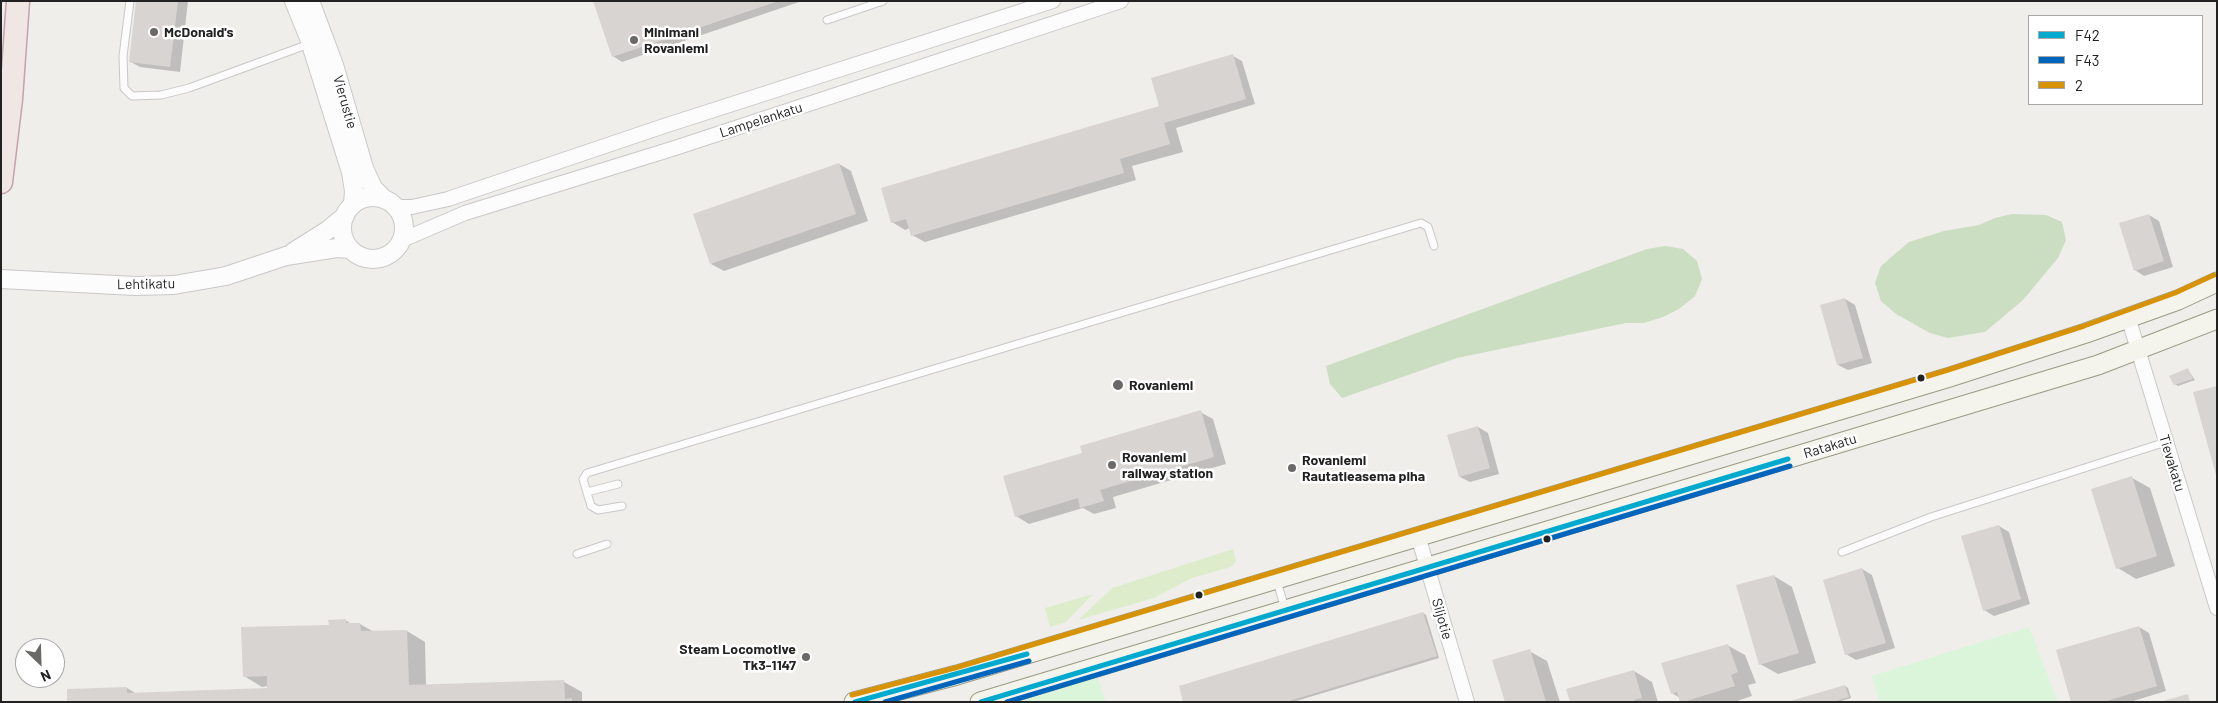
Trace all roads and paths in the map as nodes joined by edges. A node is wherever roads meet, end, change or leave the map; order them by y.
1 (130, 1) edge
2 (294, 1) edge
3 (310, 1) edge
4 (883, 1) edge
5 (1053, 1) edge
6 (1121, 1) edge
7 (19, 6) edge
8 (827, 20) dead end
9 (311, 43) junction
10 (1, 182) edge
11 (390, 203) junction
12 (349, 210) junction
13 (402, 240) junction
14 (1434, 246) dead end
15 (350, 249) junction
16 (286, 256) junction
17 (1, 279) edge
18 (2217, 282) edge
19 (2128, 318) junction
20 (2217, 319) edge
21 (2139, 350) junction
22 (2166, 442) junction
23 (618, 484) dead end
24 (587, 492) junction
25 (622, 506) dead end
26 (1418, 536) junction
27 (607, 544) dead end
28 (1842, 552) dead end
29 (577, 554) dead end
30 (1427, 567) junction
31 (1276, 578) junction
32 (2217, 608) edge
33 (1286, 610) junction
34 (854, 702) edge
35 (980, 702) edge
36 (1467, 702) edge

1 - 9 lane
2 - 9 street, Vierustie
3 - 11 street, Vierustie
4 - 8 lane
5 - 11 street, Lampelankatu
6 - 13 street, Lampelankatu
7 - 10 highway
9 - 12 street, Vierustie
11 - 12 street
11 - 13 street
12 - 15 street
12 - 16 street, Lehtikatu
13 - 15 street
14 - 24 lane
15 - 16 street, Lehtikatu
16 - 17 street, Lehtikatu
18 - 19 main road
19 - 21 street, Tievakatu
19 - 26 main road
20 - 21 main road, Ratakatu
21 - 22 street, Tievakatu
21 - 30 main road, Ratakatu
22 - 28 lane
22 - 32 street, Tievakatu
23 - 24 lane
24 - 25 lane
26 - 30 street, Siljotie
26 - 31 main road
27 - 29 lane
30 - 33 main road, Ratakatu
30 - 36 street, Siljotie
31 - 33 lane
31 - 34 main road
33 - 35 main road, Ratakatu

